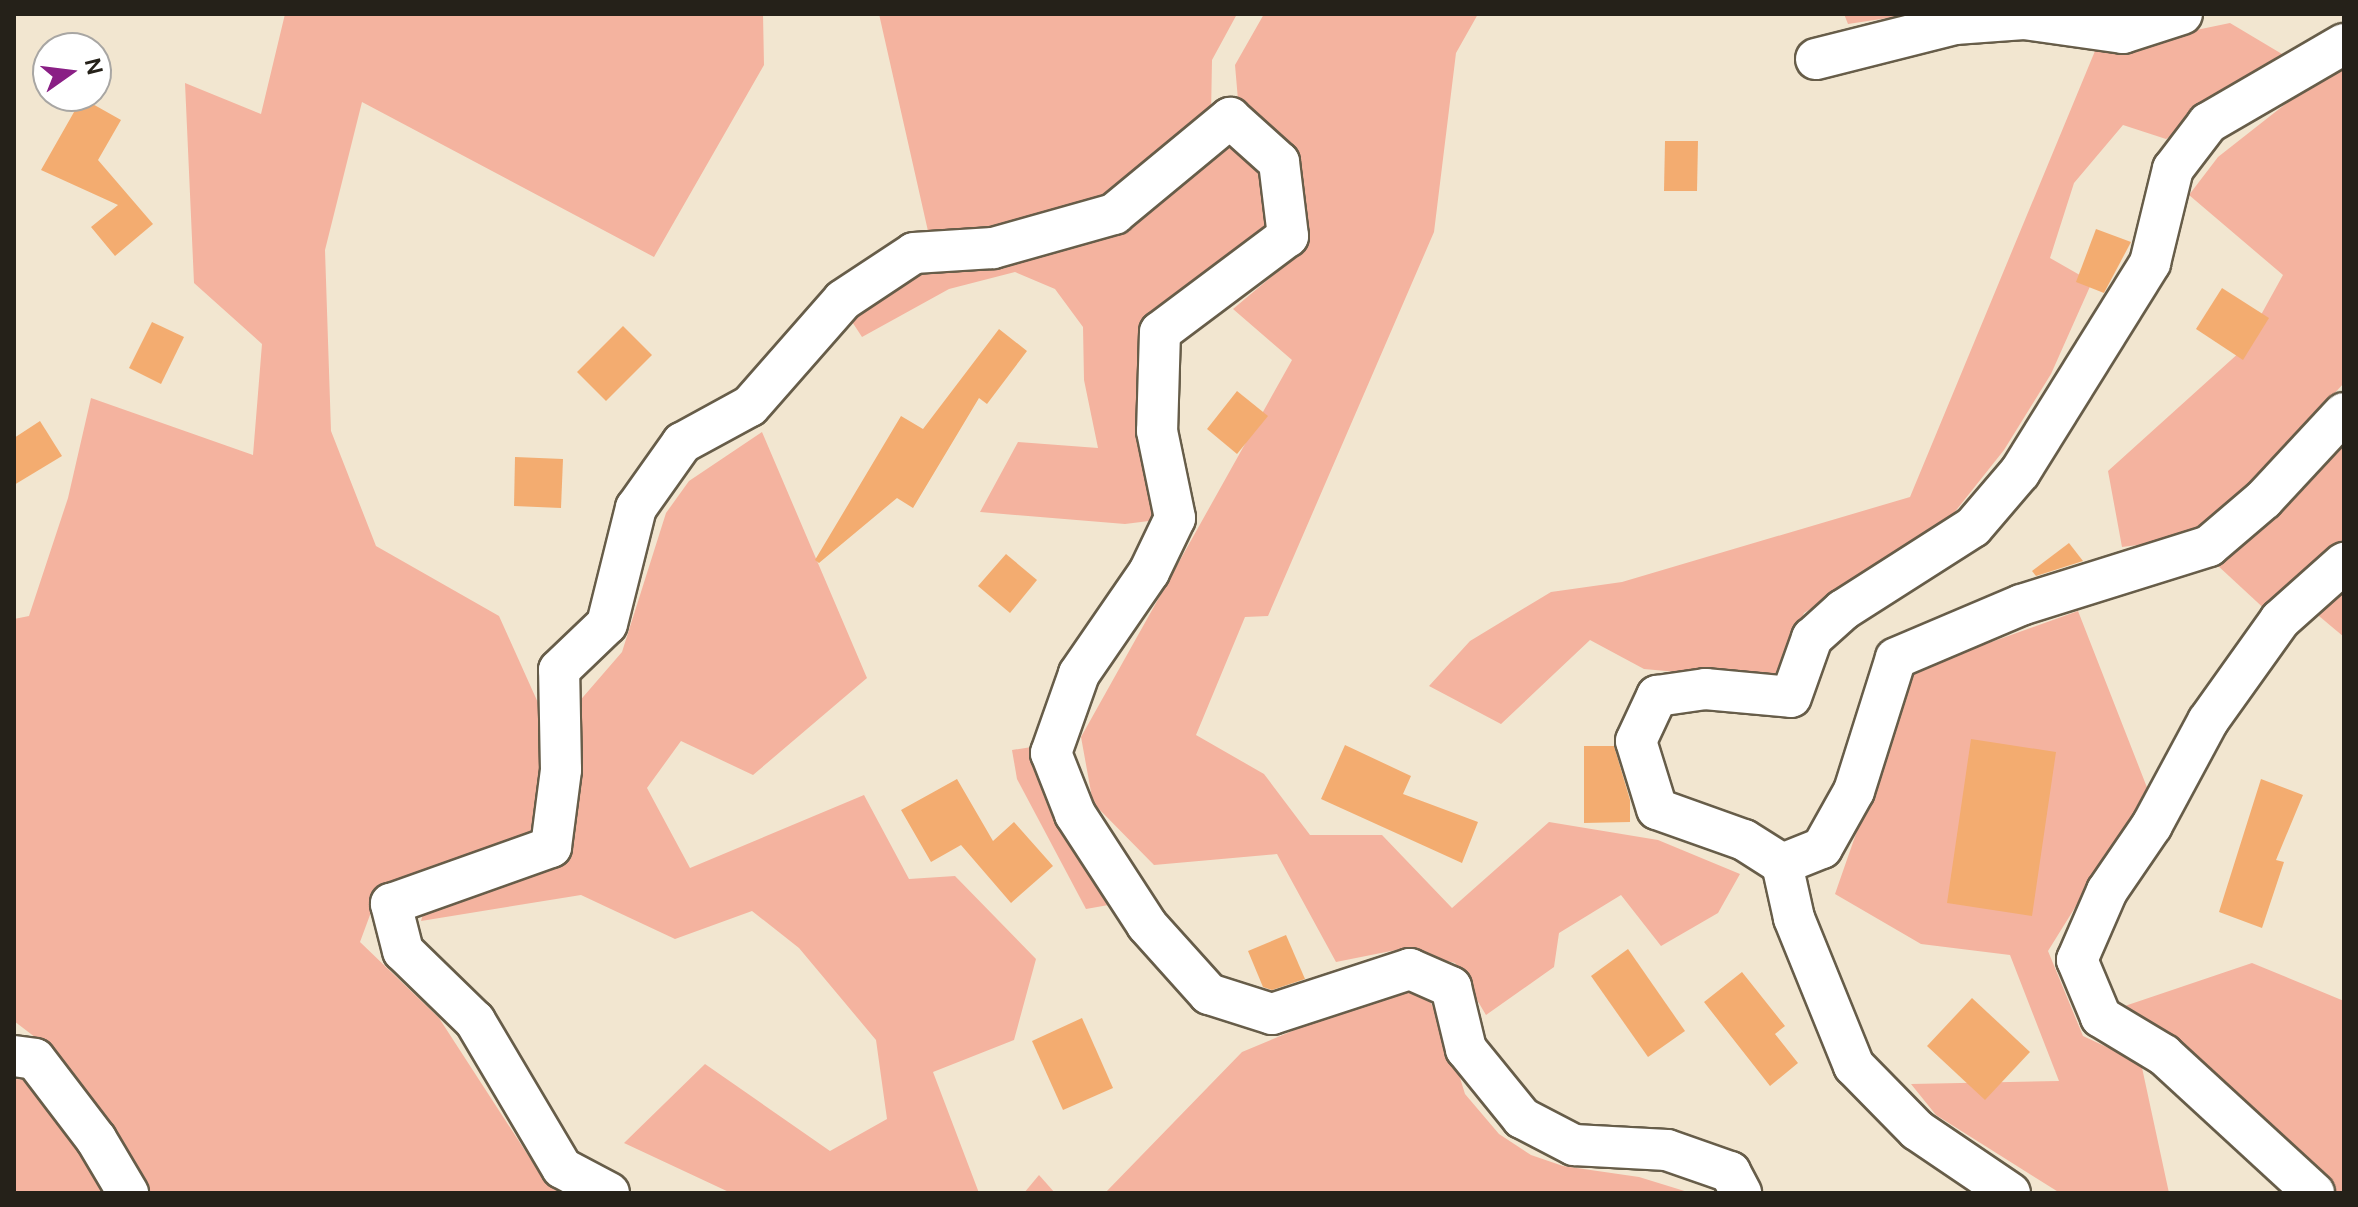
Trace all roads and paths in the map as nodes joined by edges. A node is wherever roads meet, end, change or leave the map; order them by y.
1 (2182, 14) edge
2 (2344, 44) edge
3 (1816, 59) dead end
4 (2344, 413) edge
5 (2344, 563) edge
6 (1782, 864) junction
7 (14, 1056) edge
8 (128, 1193) edge
9 (609, 1193) edge
10 (1741, 1193) edge
11 (2010, 1193) edge
12 (2314, 1193) edge

1 - 3 street
2 - 6 street
4 - 6 street
5 - 12 street
6 - 11 street
7 - 8 street
9 - 10 street

